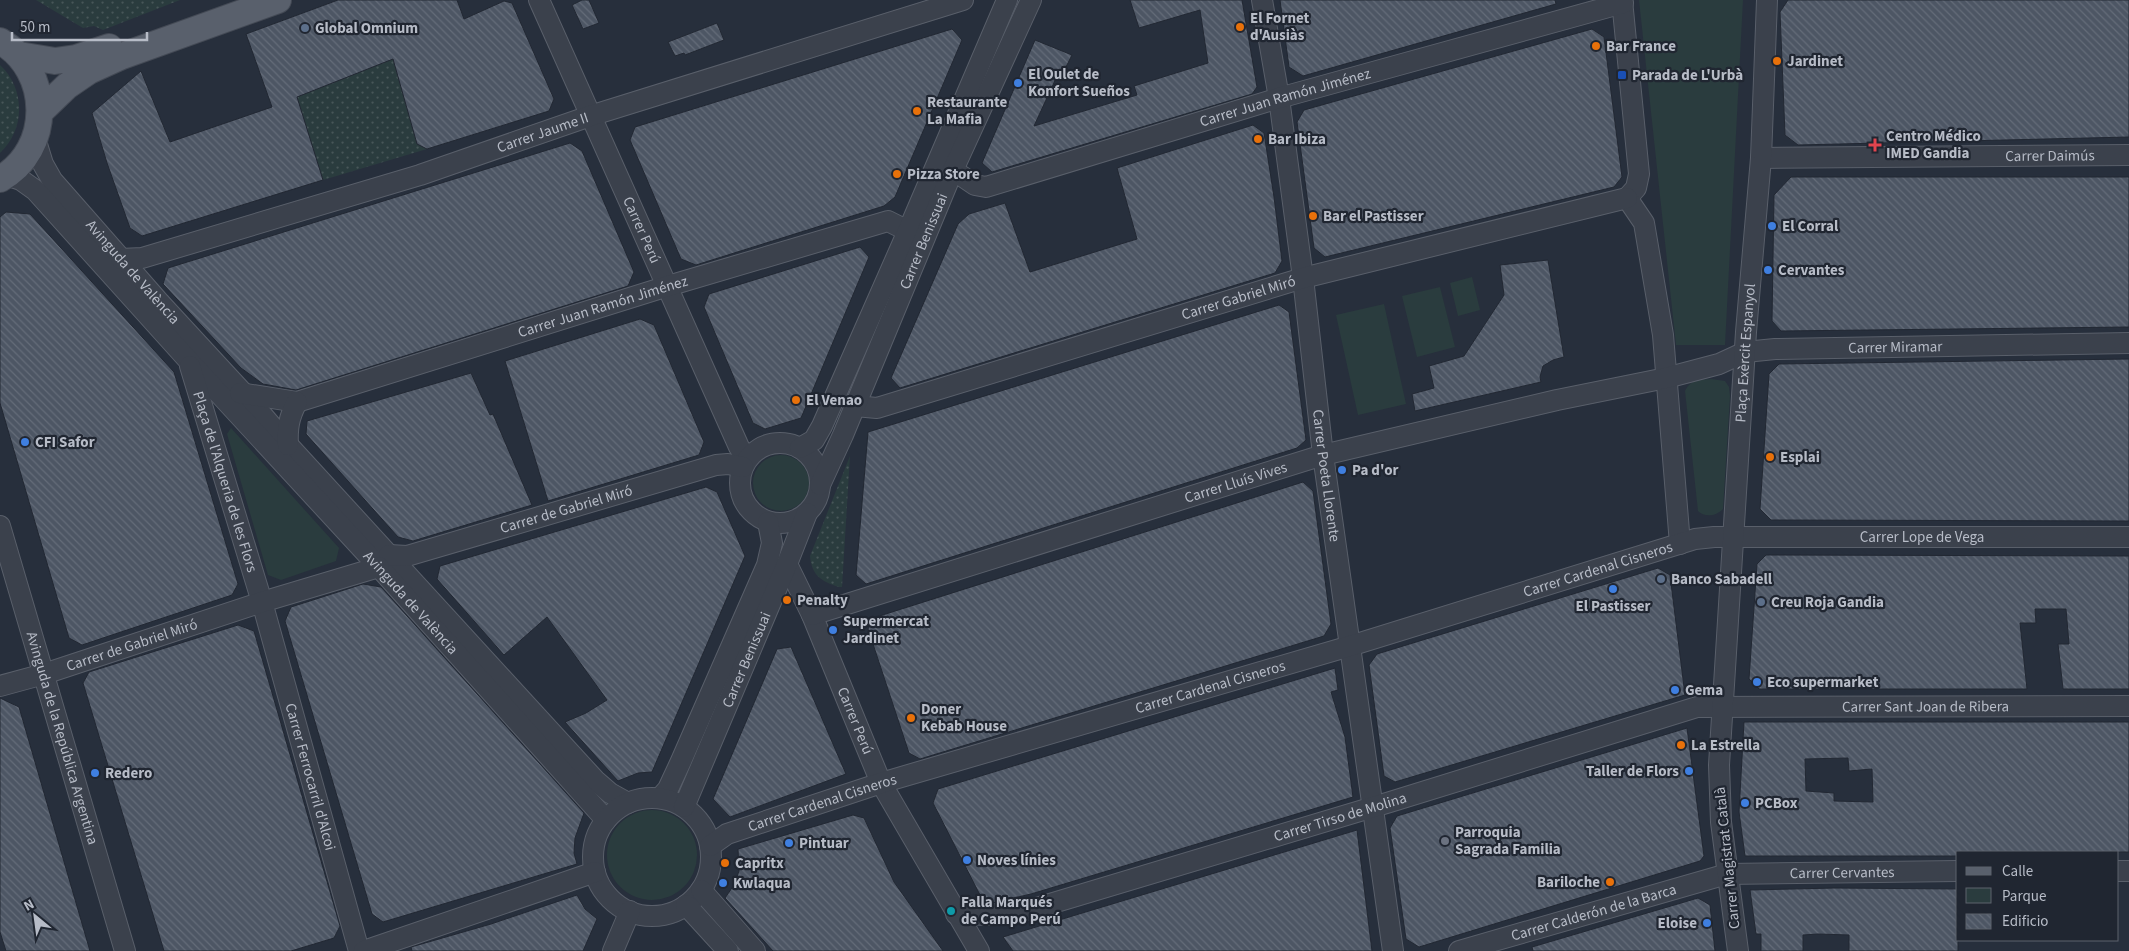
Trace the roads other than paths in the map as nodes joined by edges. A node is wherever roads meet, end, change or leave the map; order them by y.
1 (234, 0) edge
2 (278, 0) edge
3 (539, 0) edge
4 (963, 0) edge
5 (1007, 0) edge
6 (1031, 0) edge
7 (1262, 0) edge
8 (1767, 0) edge
9 (1622, 1) edge
10 (9, 48) edge
11 (1279, 98) junction
12 (40, 112) junction
13 (590, 116) junction
14 (35, 138) junction
15 (2129, 155) edge
16 (1760, 158) junction
17 (953, 170) junction
18 (3, 177) edge
19 (1627, 198) junction
20 (908, 231) junction
21 (121, 259) junction
22 (1303, 278) junction
23 (668, 286) junction
24 (2129, 343) edge
25 (1745, 352) junction
26 (189, 361) junction
27 (1666, 378) junction
28 (214, 388) junction
29 (245, 395) junction
30 (297, 402) junction
31 (855, 406) junction
32 (288, 445) junction
33 (800, 448) junction
34 (1323, 455) junction
35 (745, 463) junction
36 (820, 485) junction
37 (807, 513) junction
38 (768, 522) junction
39 (0, 526) edge
40 (2129, 537) edge
41 (1724, 538) junction
42 (1680, 544) junction
43 (384, 561) junction
44 (787, 564) junction
45 (262, 602) junction
46 (812, 615) junction
47 (1350, 646) junction
48 (44, 674) junction
49 (0, 686) edge
50 (1722, 706) junction
51 (2129, 706) edge
52 (881, 783) junction
53 (660, 798) junction
54 (628, 803) junction
55 (684, 807) junction
56 (1372, 808) junction
57 (606, 820) junction
58 (710, 846) junction
59 (1956, 871) edge
60 (595, 872) junction
61 (1727, 874) junction
62 (701, 890) junction
63 (686, 905) junction
64 (630, 911) junction
65 (956, 914) junction
66 (125, 951) edge
67 (359, 951) edge
68 (364, 951) edge
69 (613, 951) edge
70 (728, 951) edge
71 (755, 951) edge
72 (979, 951) edge
73 (1393, 951) edge
74 (1459, 951) edge
75 (1738, 951) edge

1 - 10 main road
2 - 12 main road
3 - 13 street, Carrer Perú
4 - 13 street, Carrer Jaume II
5 - 20 street, Carrer Benissuai
6 - 17 street, Carrer Benissuai
7 - 11 street, Carrer Poeta Llorente
8 - 16 street, Plaça Exèrcit Espanyol
9 - 11 street, Carrer Juan Ramón Jiménez
9 - 19 street
10 - 12 main road
11 - 17 street, Carrer Juan Ramón Jiménez
11 - 22 street, Carrer Poeta Llorente
12 - 14 main road
13 - 21 street, Carrer Jaume II
13 - 23 street, Carrer Perú
14 - 18 main road
14 - 21 street, Avinguda de València
15 - 16 street, Carrer Daimús
16 - 25 street, Plaça Exèrcit Espanyol
17 - 31 street, Carrer Benissuai
18 - 26 street, Avinguda de València
19 - 22 street, Carrer Gabriel Miró
19 - 27 street
20 - 23 street, Carrer Juan Ramón Jiménez
20 - 33 street, Carrer Benissuai
21 - 29 street, Avinguda de València
22 - 31 street, Carrer Gabriel Miró
22 - 34 street, Carrer Poeta Llorente
23 - 30 street, Carrer Juan Ramón Jiménez
23 - 35 street, Carrer Perú
24 - 25 street, Carrer Miramar
25 - 27 street, Carrer Miramar
25 - 41 street, Plaça Exèrcit Espanyol
26 - 28 street, Avinguda de València
26 - 45 street, Plaça de l'Alqueria de les Flors
27 - 34 street, Carrer Lluís Vives
27 - 42 street
28 - 29 street
28 - 43 street, Avinguda de València
29 - 30 street, Carrer Juan Ramón Jiménez
29 - 32 street, Avinguda de València
30 - 32 street
31 - 36 street, Carrer Benissuai
32 - 43 street, Avinguda de València
33 - 35 street
33 - 36 street
34 - 46 street, Carrer Lluís Vives
34 - 47 street, Carrer Poeta Llorente
35 - 38 street
35 - 43 street, Carrer de Gabriel Miró
36 - 37 street
37 - 38 street
37 - 44 street, Carrer Benissuai
38 - 53 street, Carrer Benissuai
39 - 48 street, Avinguda de la República Argentina
40 - 41 street, Carrer Lope de Vega
41 - 42 street, Carrer Cardenal Cisneros
41 - 50 street, Plaça Exèrcit Espanyol
42 - 47 street, Carrer Cardenal Cisneros
43 - 45 street, Carrer de Gabriel Miró
43 - 54 street, Avinguda de València
43 - 57 street, Avinguda de València
44 - 46 street, Carrer Perú
44 - 55 street, Carrer Benissuai
45 - 48 street, Carrer de Gabriel Miró
45 - 67 street, Carrer Ferrocarril d'Alcoi
46 - 52 street, Carrer Perú
47 - 52 street, Carrer Cardenal Cisneros
47 - 56 street, Carrer Poeta Llorente
48 - 49 street, Carrer de Gabriel Miró
48 - 66 street, Avinguda de la República Argentina
50 - 51 street, Carrer Sant Joan de Ribera
50 - 56 street, Carrer Tirso de Molina
50 - 61 street, Carrer Magistrat Català
52 - 58 street, Carrer Cardenal Cisneros
52 - 65 street, Carrer Perú
53 - 54 street
53 - 55 street
54 - 57 street
55 - 58 street
56 - 65 street, Carrer Tirso de Molina
56 - 73 street, Carrer Poeta Llorente
57 - 60 street
58 - 62 street
59 - 61 street, Carrer Cervantes
60 - 64 street
60 - 68 street
61 - 74 street, Carrer Calderón de la Barca
61 - 75 street, Carrer Magistrat Català
62 - 63 street
62 - 71 street
63 - 64 street
63 - 70 street
64 - 69 street
65 - 72 street, Carrer Perú

